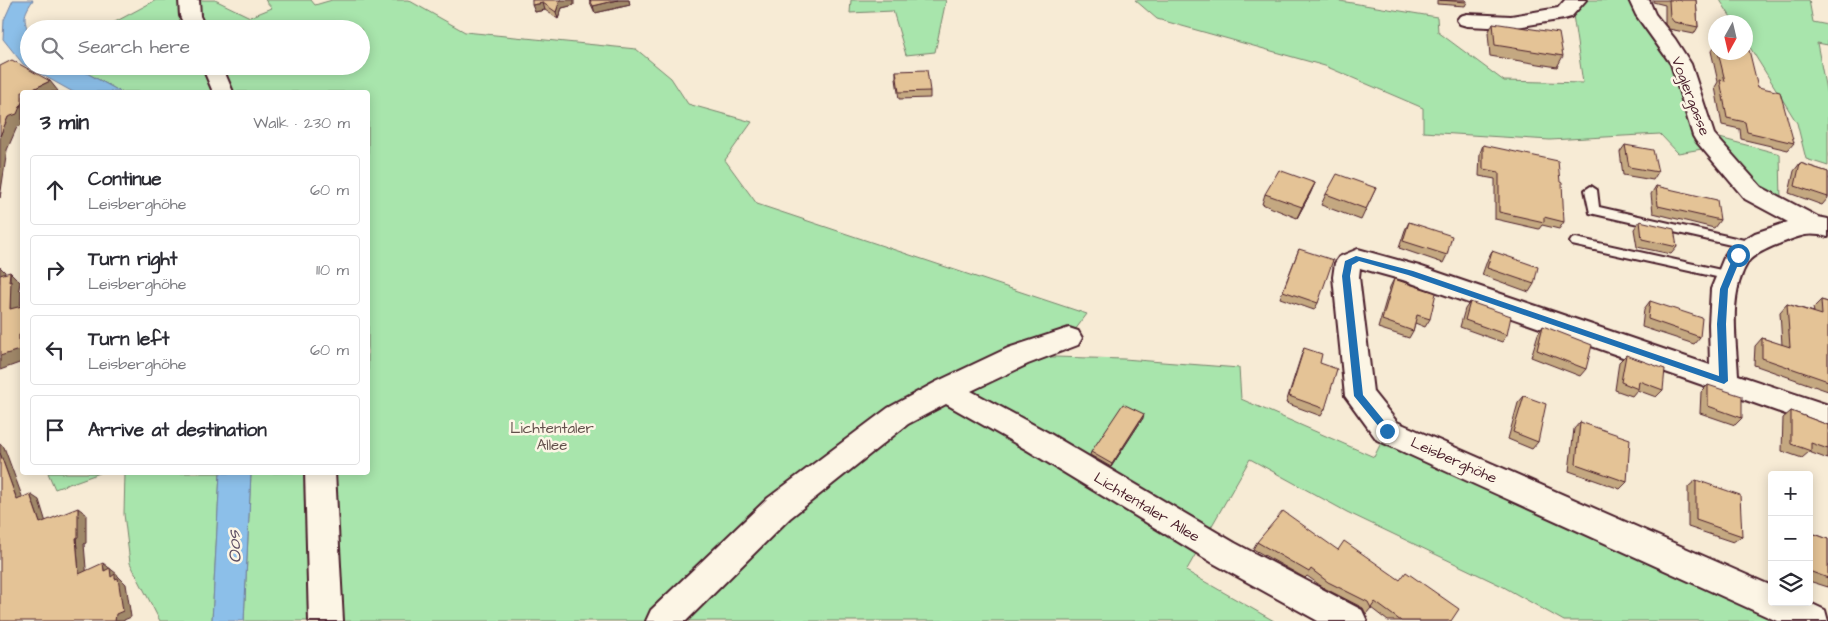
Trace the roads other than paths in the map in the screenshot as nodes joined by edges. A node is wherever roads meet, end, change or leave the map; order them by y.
1 (189, 0) edge
2 (1576, 0) edge
3 (1639, 0) edge
4 (192, 20) edge
5 (1466, 20) dead end
6 (215, 75) edge
7 (221, 90) edge
8 (1591, 190) dead end
9 (1822, 227) edge
10 (1576, 242) dead end
11 (1753, 246) junction
12 (1730, 276) junction
13 (1069, 338) dead end
14 (1724, 381) junction
15 (946, 390) junction
16 (1828, 417) edge
17 (320, 475) edge
18 (1768, 600) edge
19 (1781, 606) edge
20 (326, 621) edge
21 (664, 621) edge
22 (1350, 621) edge
23 (1813, 621) edge

1 - 4 street
2 - 5 street
3 - 9 street, Voglergasse
6 - 7 street
8 - 11 lane
9 - 11 street
10 - 12 lane
11 - 12 street
12 - 14 street
13 - 15 street
14 - 16 street, Leisberghöhe
14 - 18 street, Leisberghöhe
15 - 21 street
15 - 22 street, Lichtentaler Allee
17 - 20 street
19 - 23 street, Leisberghöhe

